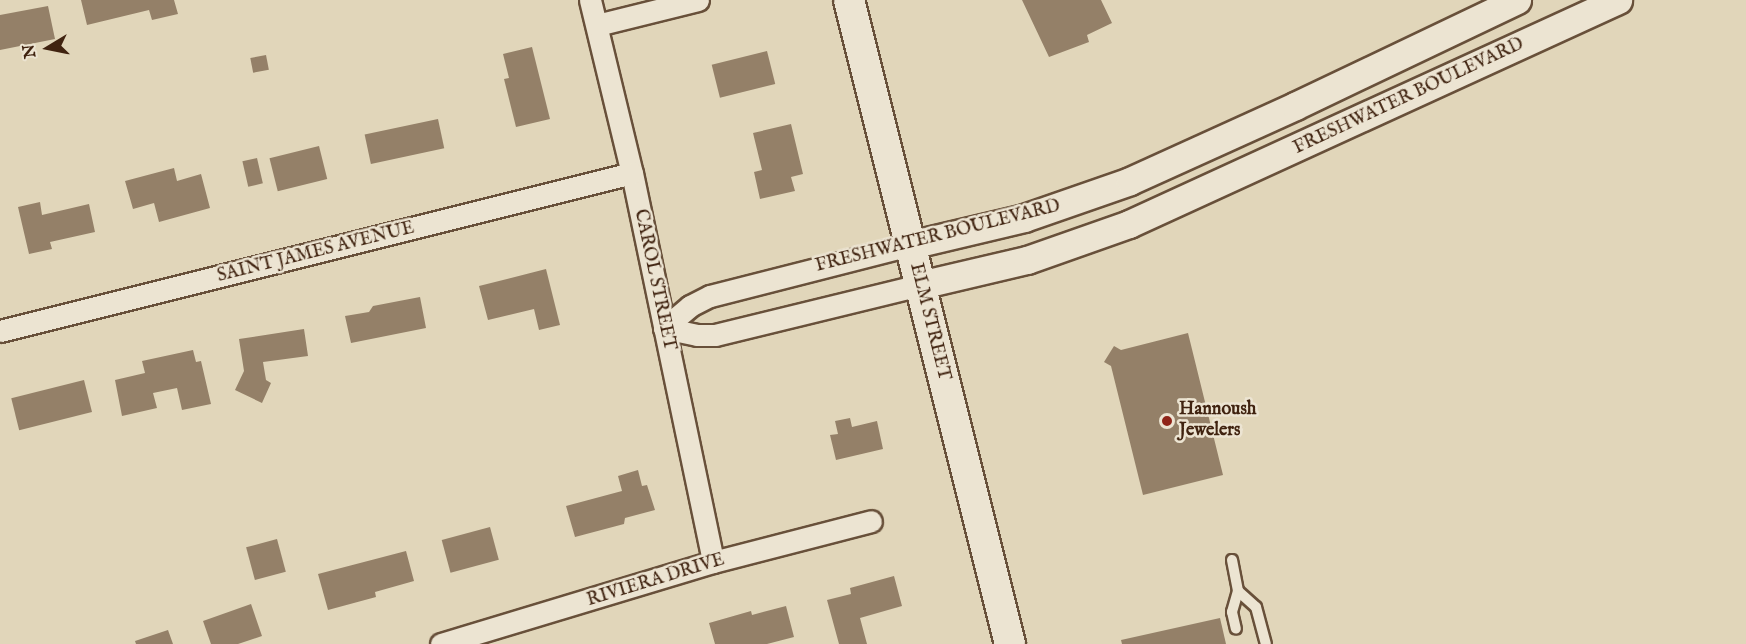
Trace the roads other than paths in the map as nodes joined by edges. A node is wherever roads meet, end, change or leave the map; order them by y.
1 (590, 0) edge
2 (698, 0) edge
3 (849, 0) edge
4 (1517, 0) edge
5 (1618, 0) edge
6 (597, 25) junction
7 (632, 173) junction
8 (910, 245) junction
9 (920, 285) junction
10 (664, 328) junction
11 (0, 331) edge
12 (872, 521) dead end
13 (1232, 560) dead end
14 (713, 562) junction
15 (1238, 591) junction
16 (1236, 629) dead end
17 (441, 644) edge
18 (1010, 644) edge
19 (1266, 644) edge

1 - 6 street, CAROL STREET
2 - 6 street
3 - 8 main road, ELM STREET
4 - 8 street, FRESHWATER BOULEVARD
5 - 9 street, FRESHWATER BOULEVARD
6 - 7 street, CAROL STREET
7 - 10 street, CAROL STREET
7 - 11 street, SAINT JAMES AVENUE
8 - 9 main road, ELM STREET
8 - 10 street, FRESHWATER BOULEVARD
9 - 10 street, FRESHWATER BOULEVARD
9 - 18 main road, ELM STREET
10 - 14 street, CAROL STREET
12 - 14 street, RIVIERA DRIVE
13 - 15 lane
14 - 17 street, RIVIERA DRIVE
15 - 16 lane
15 - 19 lane

